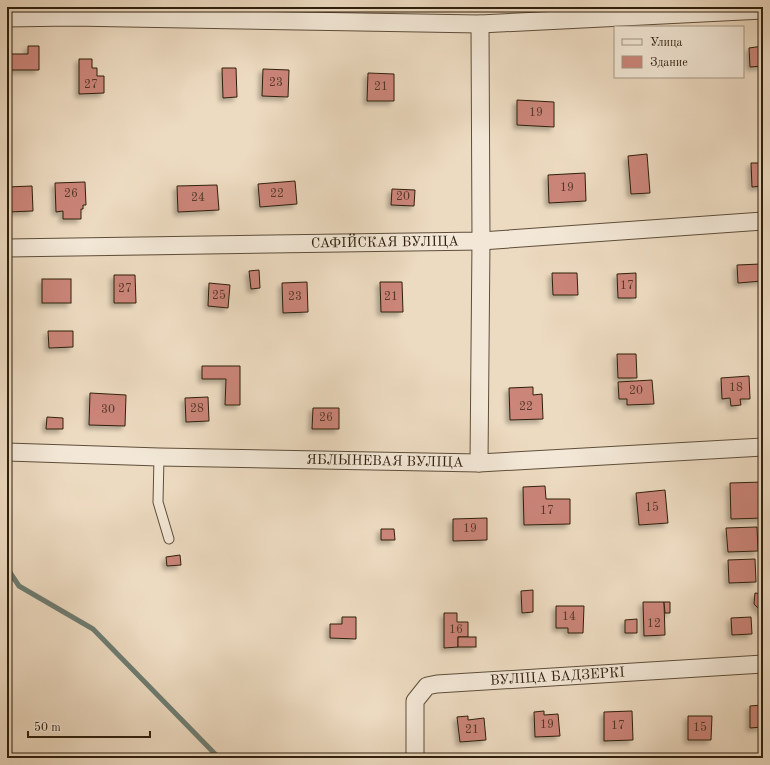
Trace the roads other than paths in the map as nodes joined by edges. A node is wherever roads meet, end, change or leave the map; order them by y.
1 (763, 10) edge
2 (7, 18) edge
3 (480, 24) junction
4 (763, 221) edge
5 (481, 241) junction
6 (7, 248) edge
7 (763, 447) edge
8 (7, 452) edge
9 (159, 457) junction
10 (479, 463) junction
11 (169, 539) dead end
12 (763, 664) edge
13 (415, 758) edge

1 - 3 street
2 - 3 street
3 - 5 street
4 - 5 street, САФІЙСКАЯ ВУЛІЦА
5 - 6 street, САФІЙСКАЯ ВУЛІЦА
5 - 10 street
7 - 10 street, ЯБЛЫНЕВАЯ ВУЛІЦА
8 - 9 street, ЯБЛЫНЕВАЯ ВУЛІЦА
9 - 10 street, ЯБЛЫНЕВАЯ ВУЛІЦА
9 - 11 lane
12 - 13 street, ВУЛІЦА БАДЗЕРКІ

